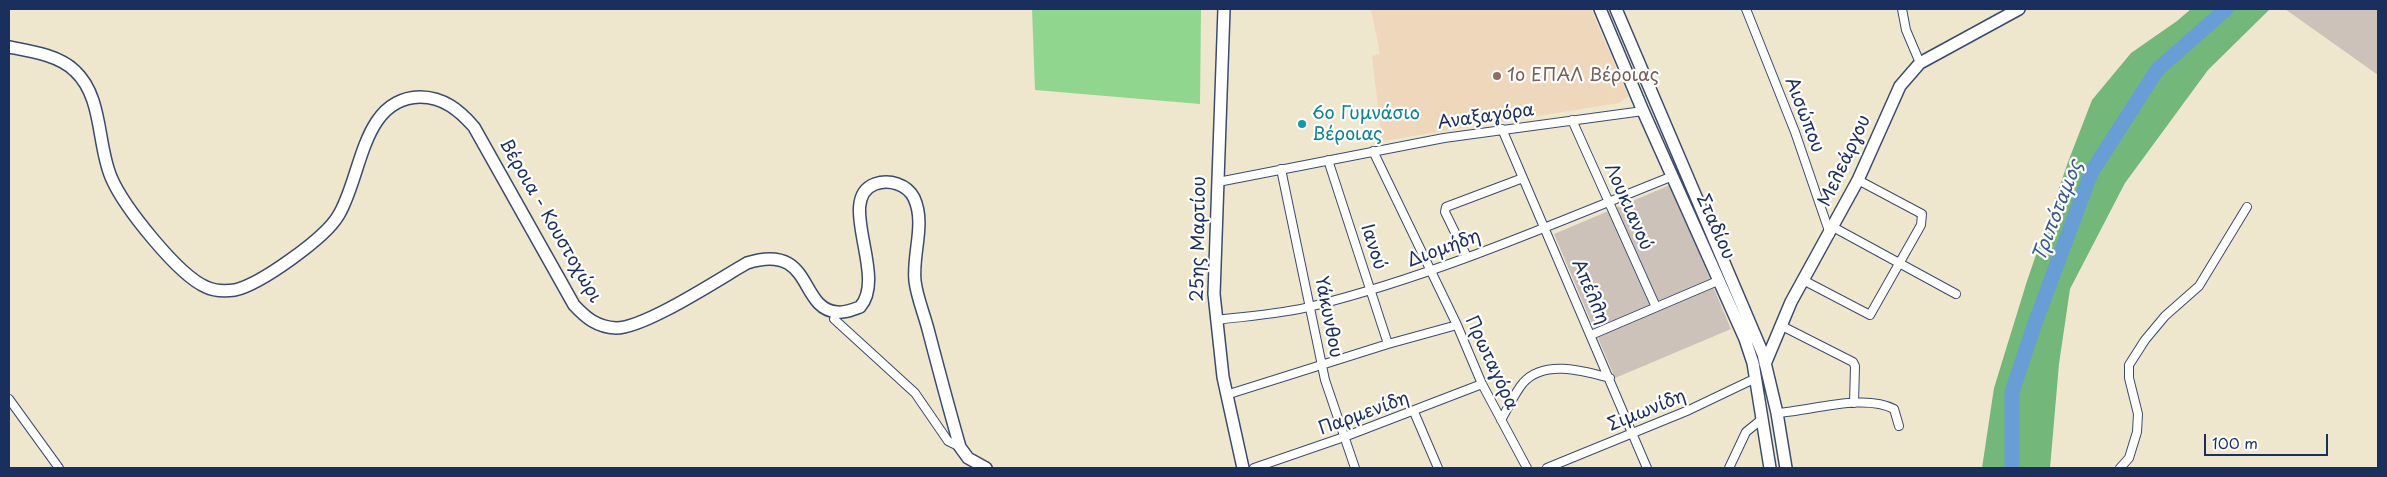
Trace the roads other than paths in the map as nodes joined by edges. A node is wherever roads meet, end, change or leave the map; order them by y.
1 (1224, 9) edge
2 (1600, 9) edge
3 (1616, 9) edge
4 (1746, 9) edge
5 (1902, 9) edge
6 (2019, 9) edge
7 (9, 47) edge
8 (1920, 63) junction
9 (1643, 110) junction
10 (1572, 120) junction
11 (1502, 129) junction
12 (1373, 151) junction
13 (1328, 160) junction
14 (1281, 169) junction
15 (1673, 176) junction
16 (1523, 178) junction
17 (1858, 180) junction
18 (1218, 182) junction
19 (1609, 201) junction
20 (2248, 207) dead end
21 (1546, 228) junction
22 (1831, 230) junction
23 (1467, 257) junction
24 (1898, 264) junction
25 (1430, 270) junction
26 (1720, 280) junction
27 (1803, 280) junction
28 (1371, 290) junction
29 (1956, 294) dead end
30 (1656, 306) junction
31 (1311, 307) junction
32 (837, 312) junction
33 (1216, 320) junction
34 (1457, 326) junction
35 (1780, 326) junction
36 (1591, 335) junction
37 (1388, 344) junction
38 (1766, 363) junction
39 (1322, 364) junction
40 (1610, 378) junction
41 (1756, 378) junction
42 (1482, 384) junction
43 (1226, 395) junction
44 (9, 399) edge
45 (1854, 403) junction
46 (1414, 412) junction
47 (1778, 413) junction
48 (1762, 419) junction
49 (1501, 420) junction
50 (1899, 426) dead end
51 (1633, 433) junction
52 (1344, 438) junction
53 (960, 446) junction
54 (59, 468) edge
55 (986, 468) edge
56 (1243, 468) edge
57 (1254, 468) edge
58 (1355, 468) edge
59 (1438, 468) edge
60 (1527, 468) edge
61 (1547, 468) edge
62 (1647, 468) edge
63 (1729, 468) edge
64 (1770, 468) edge
65 (1786, 468) edge
66 (2120, 468) edge

1 - 18 street, 25ης Μαρτίου
2 - 9 street, Σταδίου
3 - 38 street, Σταδίου
4 - 22 street, Αισώπου
5 - 8 street
6 - 8 street, Μελεάργου
7 - 32 street, Βέροια - Κουστοχώρι
8 - 17 street, Μελεάργου
9 - 10 street, Αναξαγόρα
9 - 15 street, Σταδίου
10 - 11 street, Αναξαγόρα
10 - 19 street, Λουκιανού
11 - 12 street, Αναξαγόρα
11 - 16 street, Απέλλη
12 - 13 street, Αναξαγόρα
12 - 25 street, Πρωταγόρα
13 - 14 street, Αναξαγόρα
13 - 28 street, Ιανού
14 - 18 street, Αναξαγόρα
14 - 31 street, Υάκυνθου
15 - 19 street, Διομήδη
15 - 26 street, Σταδίου
16 - 21 street, Απέλλη
16 - 23 street
17 - 22 street, Μελεάργου
17 - 24 street
18 - 33 street, 25ης Μαρτίου
19 - 21 street, Διομήδη
19 - 30 street, Λουκιανού
20 - 66 street
21 - 23 street, Διομήδη
21 - 36 street, Απέλλη
22 - 24 street
22 - 27 street, Μελεάργου
23 - 25 street, Διομήδη
24 - 27 street
24 - 29 street
25 - 28 street, Διομήδη
25 - 34 street, Πρωταγόρα
26 - 30 street
26 - 41 street, Σταδίου
27 - 35 street, Μελεάργου
28 - 31 street, Διομήδη
28 - 37 street, Ιανού
30 - 36 street
31 - 33 street, Διομήδη
31 - 39 street, Υάκυνθου
32 - 53 street
32 - 53 street
33 - 43 street, 25ης Μαρτίου
34 - 37 street
34 - 42 street, Πρωταγόρα
35 - 38 street, Μελεάργου
35 - 45 street
36 - 40 street, Απέλλη
37 - 39 street
38 - 41 street, Μελεάργου
38 - 47 street, Σταδίου
39 - 43 street
39 - 52 street, Υάκυνθου
40 - 49 street
40 - 51 street, Απέλλη
41 - 48 street, Σταδίου
41 - 51 street, Σιμωνίδη
42 - 46 street, Παρμενίδη
42 - 49 street, Πρωταγόρα
43 - 56 street, 25ης Μαρτίου
44 - 54 street
45 - 47 street
45 - 50 street
46 - 52 street, Παρμενίδη
46 - 59 street
47 - 65 street, Σταδίου
48 - 63 street
48 - 64 street, Σταδίου
49 - 60 street, Πρωταγόρα
51 - 61 street, Σιμωνίδη
51 - 62 street, Απέλλη
52 - 57 street, Παρμενίδη
52 - 58 street, Υάκυνθου
53 - 55 street

